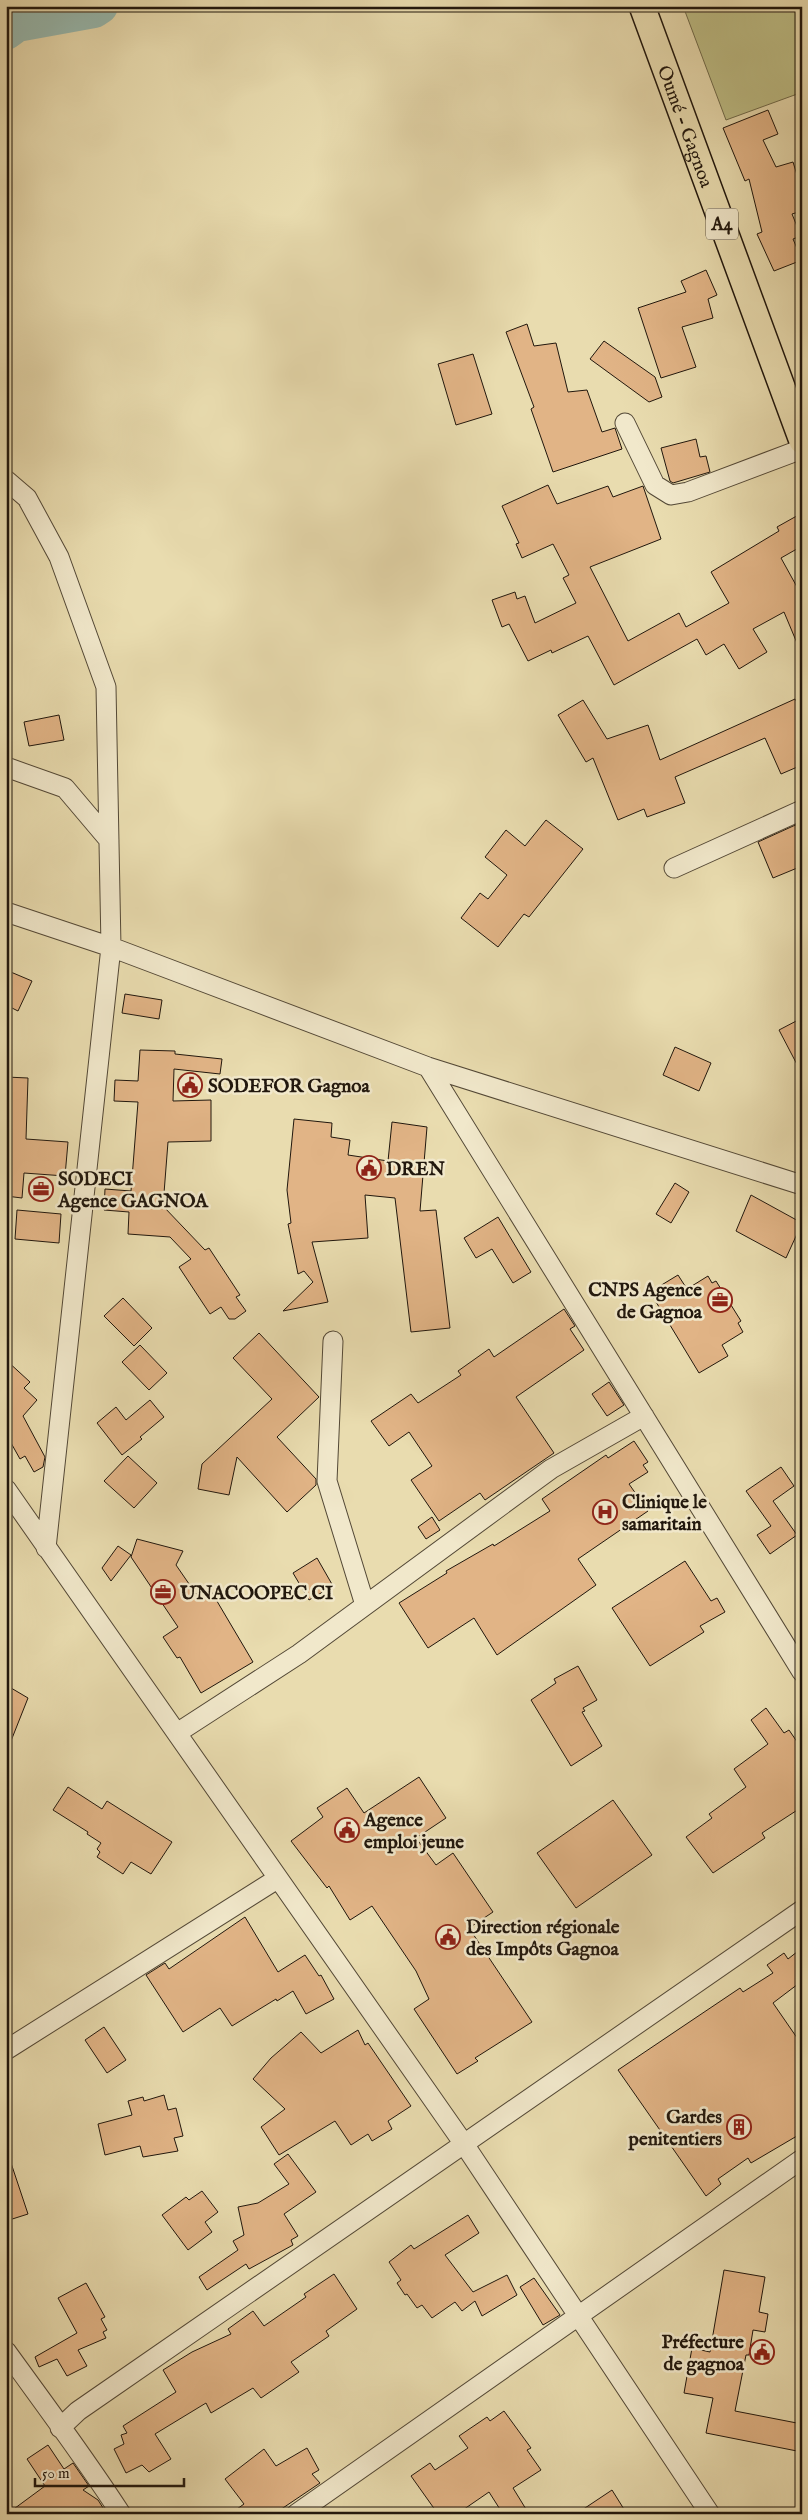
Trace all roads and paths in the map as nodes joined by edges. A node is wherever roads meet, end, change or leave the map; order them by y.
1 (642, 6) edge
2 (625, 423) dead end
3 (802, 442) edge
4 (802, 449) edge
5 (6, 480) edge
6 (6, 767) edge
7 (802, 810) edge
8 (109, 840) junction
9 (674, 868) dead end
10 (6, 912) edge
11 (111, 947) junction
12 (428, 1067) junction
13 (802, 1185) edge
14 (333, 1341) dead end
15 (644, 1416) junction
16 (6, 1490) edge
17 (46, 1548) junction
18 (366, 1605) junction
19 (802, 1672) edge
20 (177, 1733) junction
21 (277, 1878) junction
22 (802, 1910) edge
23 (6, 2050) edge
24 (464, 2144) junction
25 (802, 2159) edge
26 (578, 2315) junction
27 (6, 2351) edge
28 (6, 2379) edge
29 (28, 2382) junction
30 (60, 2428) junction
31 (121, 2514) edge
32 (296, 2514) edge
33 (710, 2514) edge

1 - 3 main road, Oumé - Gagnoa / A4
2 - 4 street
5 - 8 street
6 - 8 street
7 - 9 street
8 - 11 street
10 - 11 street
11 - 12 street
11 - 17 street
12 - 13 street
12 - 15 street
14 - 18 street
15 - 18 street
15 - 19 street
16 - 17 street
17 - 20 street
18 - 20 street
20 - 21 street
21 - 23 street
21 - 24 street
22 - 24 street
24 - 26 street
24 - 30 street
25 - 26 street
26 - 32 street
26 - 33 street
27 - 29 street
28 - 29 street
29 - 30 street
30 - 31 street

